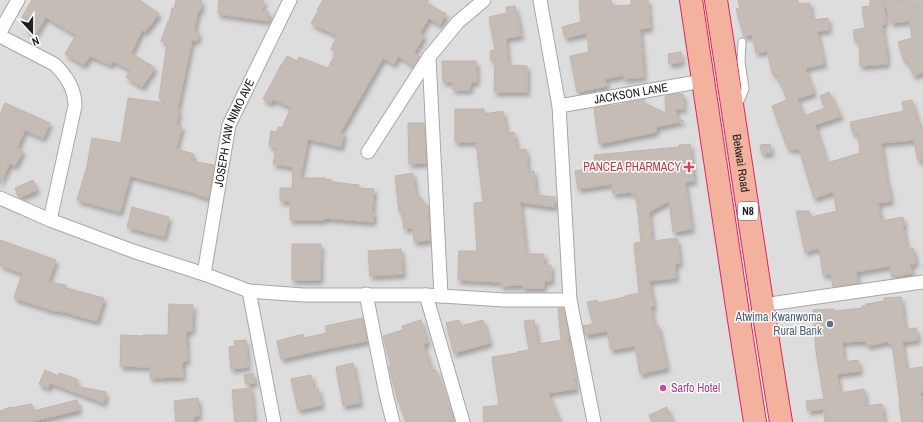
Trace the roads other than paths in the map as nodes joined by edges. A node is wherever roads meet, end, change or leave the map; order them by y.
1 (18, 0) edge
2 (290, 0) edge
3 (484, 0) edge
4 (540, 0) edge
5 (691, 0) edge
6 (716, 0) edge
7 (0, 32) edge
8 (0, 36) edge
9 (742, 42) dead end
10 (429, 57) junction
11 (703, 81) junction
12 (559, 106) junction
13 (734, 116) junction
14 (368, 152) dead end
15 (0, 198) edge
16 (50, 220) junction
17 (204, 274) junction
18 (923, 282) edge
19 (249, 291) junction
20 (366, 294) junction
21 (426, 295) junction
22 (441, 296) junction
23 (570, 300) junction
24 (762, 305) junction
25 (274, 422) edge
26 (393, 422) edge
27 (463, 422) edge
28 (594, 422) edge
29 (755, 422) edge
30 (781, 422) edge

1 - 7 street
2 - 17 street, JOSEPH YAW NIMO AVE
3 - 10 street
4 - 12 street
5 - 11 highway, Bekwai Road / N8
6 - 13 highway, Bekwai Road / N8
8 - 16 street
9 - 13 lane
10 - 14 street
10 - 22 street
11 - 12 street, JACKSON LANE
11 - 29 highway, Bekwai Road / N8
12 - 23 street
13 - 24 highway, Bekwai Road / N8
15 - 16 street
16 - 17 street
17 - 19 street
18 - 24 street
19 - 20 street
19 - 25 street
20 - 21 street
20 - 26 street
21 - 22 street
21 - 27 street
22 - 23 street
23 - 28 street
24 - 30 highway, Bekwai Road / N8

